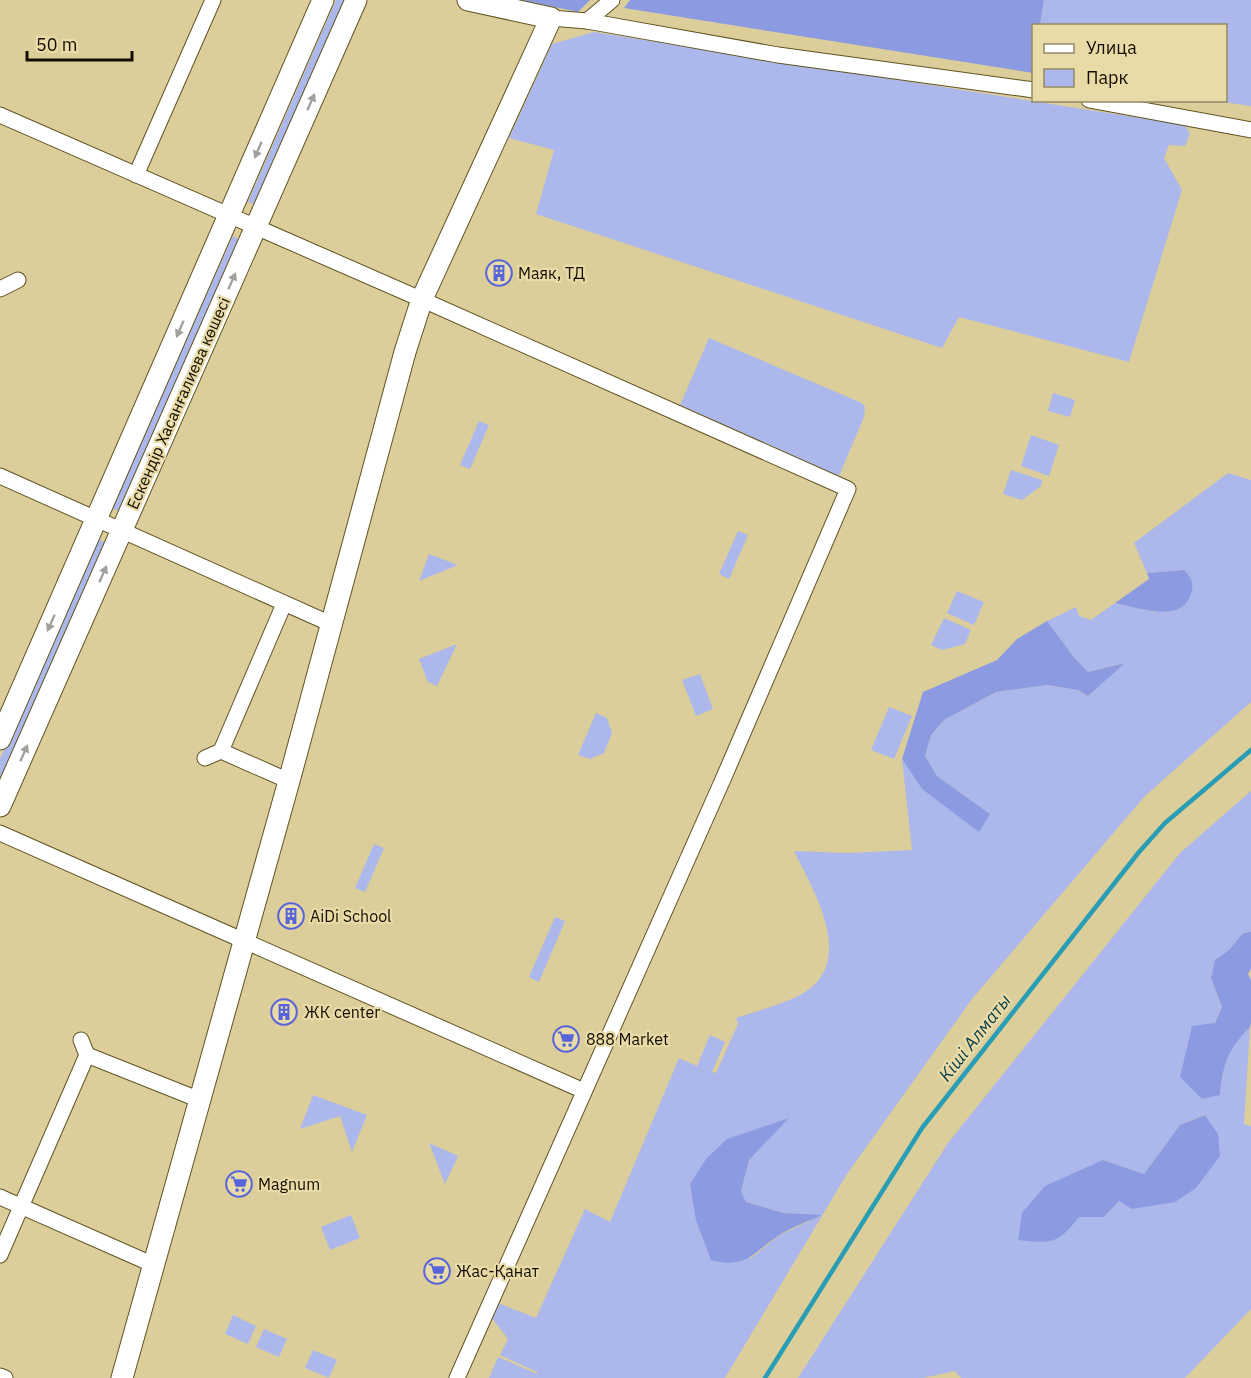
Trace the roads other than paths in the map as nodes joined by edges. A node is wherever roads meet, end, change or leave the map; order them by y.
1 (213, 0) edge
2 (323, 0) edge
3 (356, 0) edge
4 (468, 0) edge
5 (612, 0) edge
6 (551, 18) junction
7 (587, 21) junction
8 (1032, 90) edge
9 (1100, 102) edge
10 (0, 115) edge
11 (1251, 130) edge
12 (136, 175) junction
13 (230, 216) junction
14 (256, 226) junction
15 (18, 280) dead end
16 (0, 289) edge
17 (422, 299) junction
18 (0, 476) edge
19 (97, 518) junction
20 (122, 530) junction
21 (284, 604) junction
22 (331, 624) junction
23 (0, 739) edge
24 (221, 751) junction
25 (205, 758) dead end
26 (289, 781) junction
27 (0, 806) edge
28 (0, 833) edge
29 (244, 941) junction
30 (81, 1040) dead end
31 (87, 1056) junction
32 (584, 1091) junction
33 (200, 1100) junction
34 (0, 1197) edge
35 (21, 1206) junction
36 (0, 1255) edge
37 (154, 1265) junction
38 (0, 1376) edge
39 (5, 1378) edge
40 (122, 1378) edge
41 (457, 1378) edge

1 - 12 street
2 -> 13 street, Ескендір Хасанғалиева көшесі
14 -> 3 street, Ескендір Хасанғалиева көшесі
4 - 6 street
5 - 7 street
6 - 7 street
6 - 17 street
7 - 8 street
9 - 11 street
10 - 12 street
12 - 13 street
13 - 14 street
13 -> 19 street, Ескендір Хасанғалиева көшесі
14 - 17 street
20 -> 14 street, Ескендір Хасанғалиева көшесі
15 - 16 street
17 - 22 street
17 - 32 street
18 - 19 street
19 - 20 street
19 -> 23 street, Ескендір Хасанғалиева көшесі
20 - 21 street
27 -> 20 street, Ескендір Хасанғалиева көшесі
21 - 22 street
21 - 24 street
22 - 26 street
24 - 25 street
24 - 26 street
26 - 29 street
28 - 29 street
29 - 32 street
29 - 33 street
30 - 31 street
31 - 33 street
31 - 35 street
32 - 41 street
33 - 37 street
34 - 35 street
35 - 36 street
35 - 37 street
37 - 40 street
38 - 39 street

